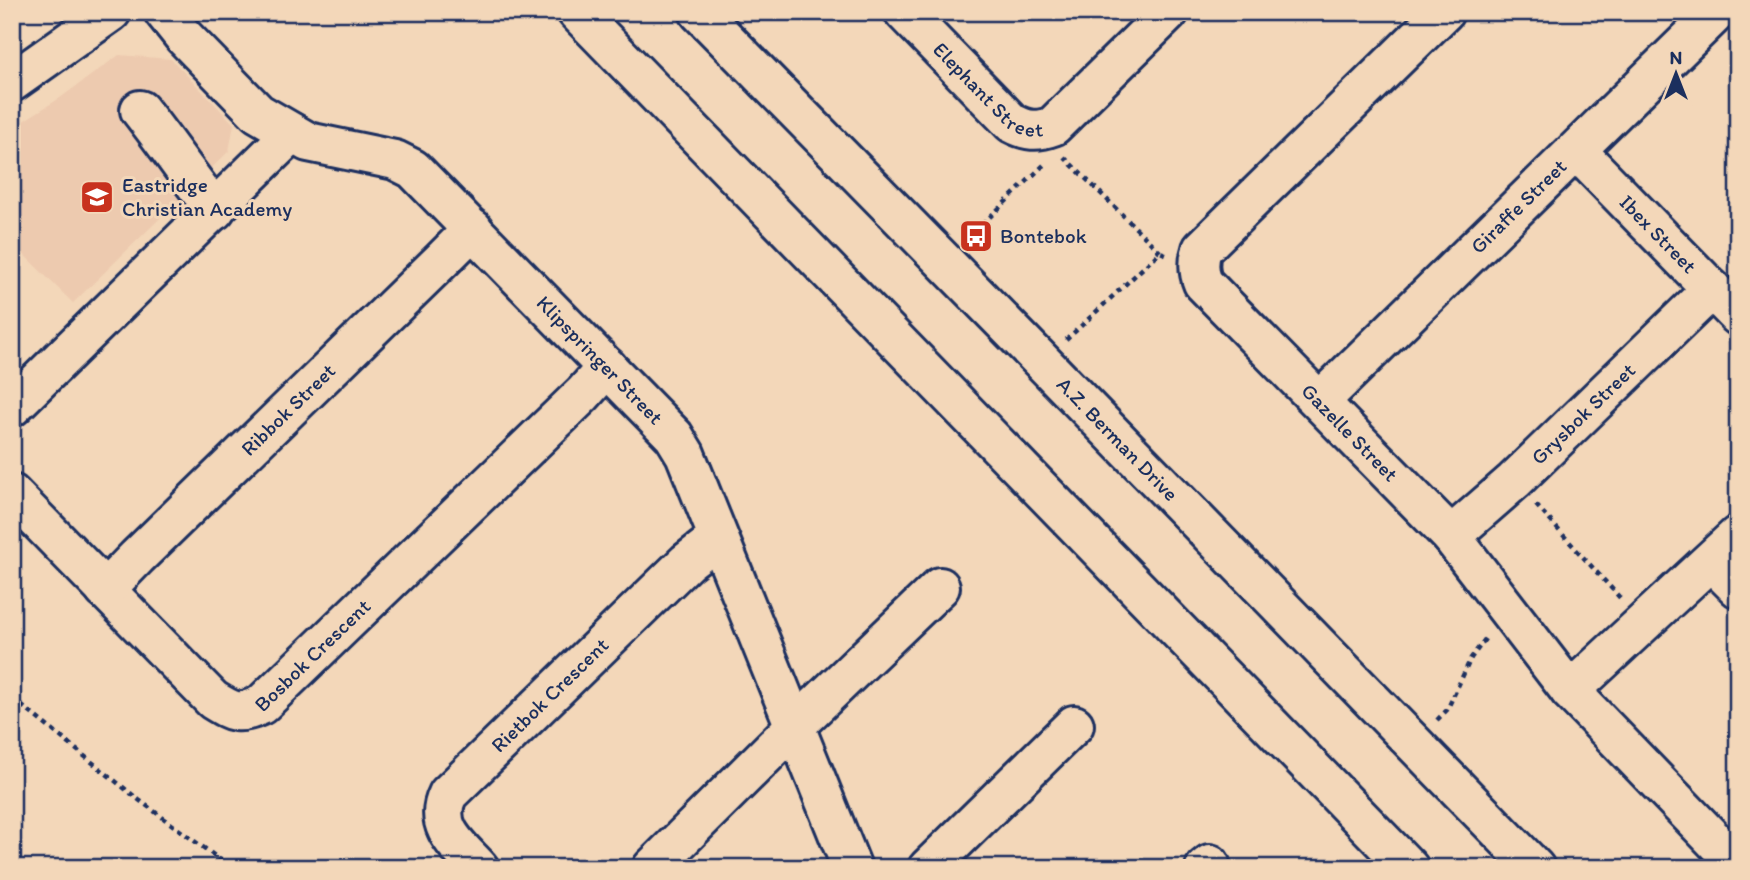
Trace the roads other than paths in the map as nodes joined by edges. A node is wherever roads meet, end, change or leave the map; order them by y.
1 (111, 12) edge
2 (164, 12) edge
3 (577, 12) edge
4 (699, 12) edge
5 (904, 12) edge
6 (1169, 12) edge
7 (1444, 12) edge
8 (1717, 12) edge
9 (12, 82) edge
10 (140, 110) dead end
11 (292, 133) junction
12 (1577, 150) junction
13 (215, 210) junction
14 (472, 229) junction
15 (1712, 289) junction
16 (1738, 316) edge
17 (607, 367) junction
18 (1320, 401) junction
19 (12, 407) edge
20 (12, 494) edge
21 (1451, 536) junction
22 (718, 538) junction
23 (1724, 548) edge
24 (940, 587) dead end
25 (1738, 589) edge
26 (105, 590) junction
27 (1570, 691) junction
28 (1074, 725) dead end
29 (795, 726) junction
30 (1738, 865) edge
31 (479, 868) edge
32 (653, 868) edge
33 (852, 868) edge
34 (928, 868) edge
35 (1409, 868) edge
36 (1535, 868) edge

1 - 9 street
2 - 11 street, Klipspringer Street
3 - 35 street
4 - 36 street, A.Z. Berman Drive
5 - 6 street, Elephant Street
7 - 18 street, Gazelle Street
8 - 12 street, Giraffe Street
10 - 13 street
11 - 13 street
11 - 14 street, Klipspringer Street
12 - 15 street, Ibex Street
12 - 18 street, Giraffe Street
13 - 19 street
14 - 17 street, Klipspringer Street
14 - 26 street, Ribbok Street
15 - 16 street, Ibex Street
15 - 21 street, Grysbok Street
17 - 22 street, Klipspringer Street
17 - 26 street, Bosbok Crescent
18 - 21 street, Gazelle Street
20 - 26 street, Bosbok Crescent
21 - 27 street, Gazelle Street
22 - 29 street, Klipspringer Street
22 - 31 street, Rietbok Crescent
23 - 25 street
23 - 27 street
24 - 29 street
27 - 30 street, Gazelle Street
28 - 34 street
29 - 32 street
29 - 33 street, Klipspringer Street

